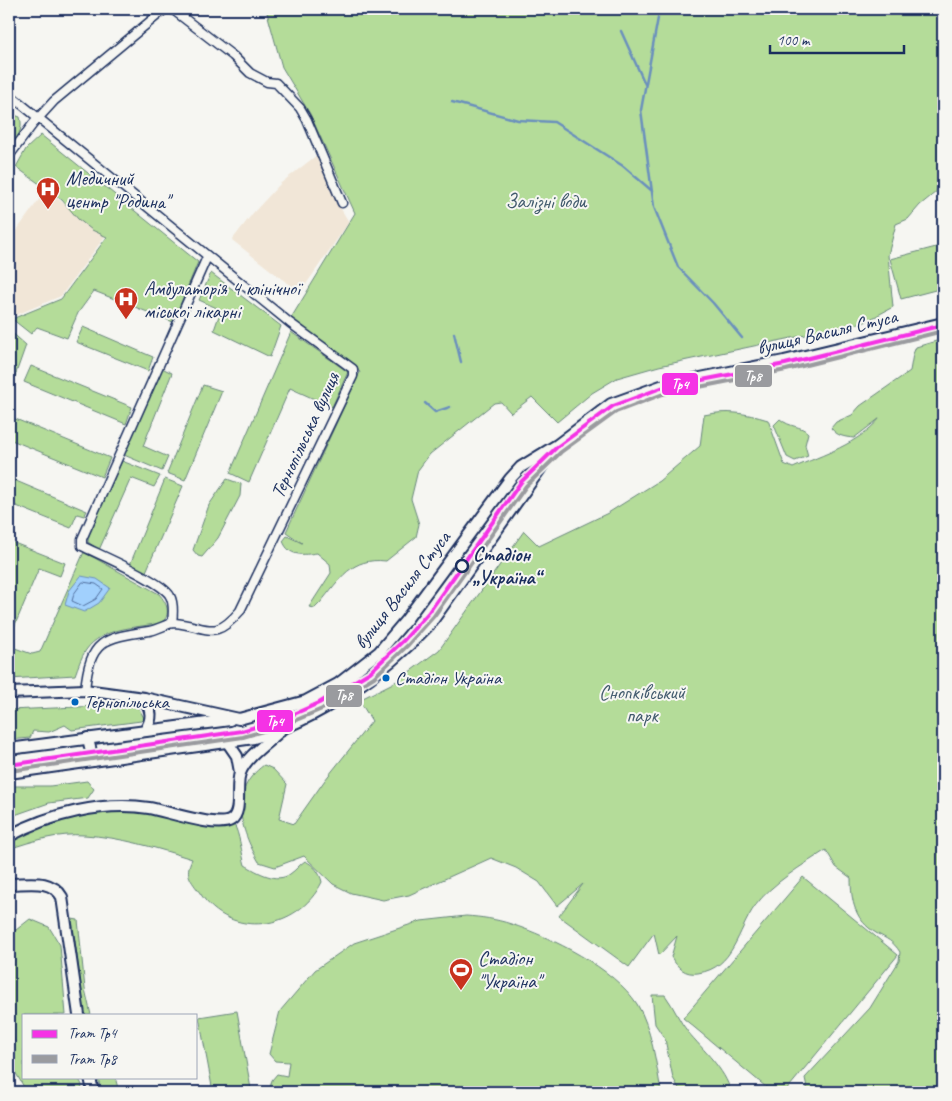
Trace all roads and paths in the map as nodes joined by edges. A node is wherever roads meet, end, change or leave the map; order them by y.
1 (166, 9) edge
2 (172, 9) edge
3 (9, 94) edge
4 (38, 118) junction
5 (9, 156) edge
6 (342, 203) dead end
7 (208, 257) junction
8 (943, 323) edge
9 (557, 445) junction
10 (172, 623) junction
11 (85, 690) junction
12 (9, 693) edge
13 (144, 698) junction
14 (239, 719) junction
15 (281, 730) junction
16 (145, 731) junction
17 (88, 738) junction
18 (228, 743) junction
19 (9, 749) edge
20 (93, 761) junction
21 (240, 772) junction
22 (9, 773) edge
23 (9, 836) edge
24 (9, 884) edge
25 (79, 1014) edge
26 (90, 1078) edge
27 (93, 1092) edge

1 - 4 street
2 - 6 street
3 - 4 street, Тернопільська вулиця
4 - 5 street
4 - 7 street, Тернопільська вулиця
7 - 10 street
7 - 10 street, Тернопільська вулиця
8 - 9 main road, вулиця Василя Стуса
9 - 14 main road, вулиця Василя Стуса
9 - 15 main road, вулиця Василя Стуса
10 - 11 street
11 - 12 main road, вулиця Василя Стуса
11 - 13 main road, вулиця Василя Стуса
13 - 14 main road, вулиця Василя Стуса
13 - 16 main road
14 - 16 main road
15 - 18 main road, вулиця Василя Стуса
15 - 21 main road
16 - 17 main road
17 - 19 main road
17 - 20 main road
18 - 20 main road, вулиця Василя Стуса
18 - 21 main road
20 - 22 main road, вулиця Василя Стуса
21 - 23 main road
24 - 25 main road
26 - 27 main road

